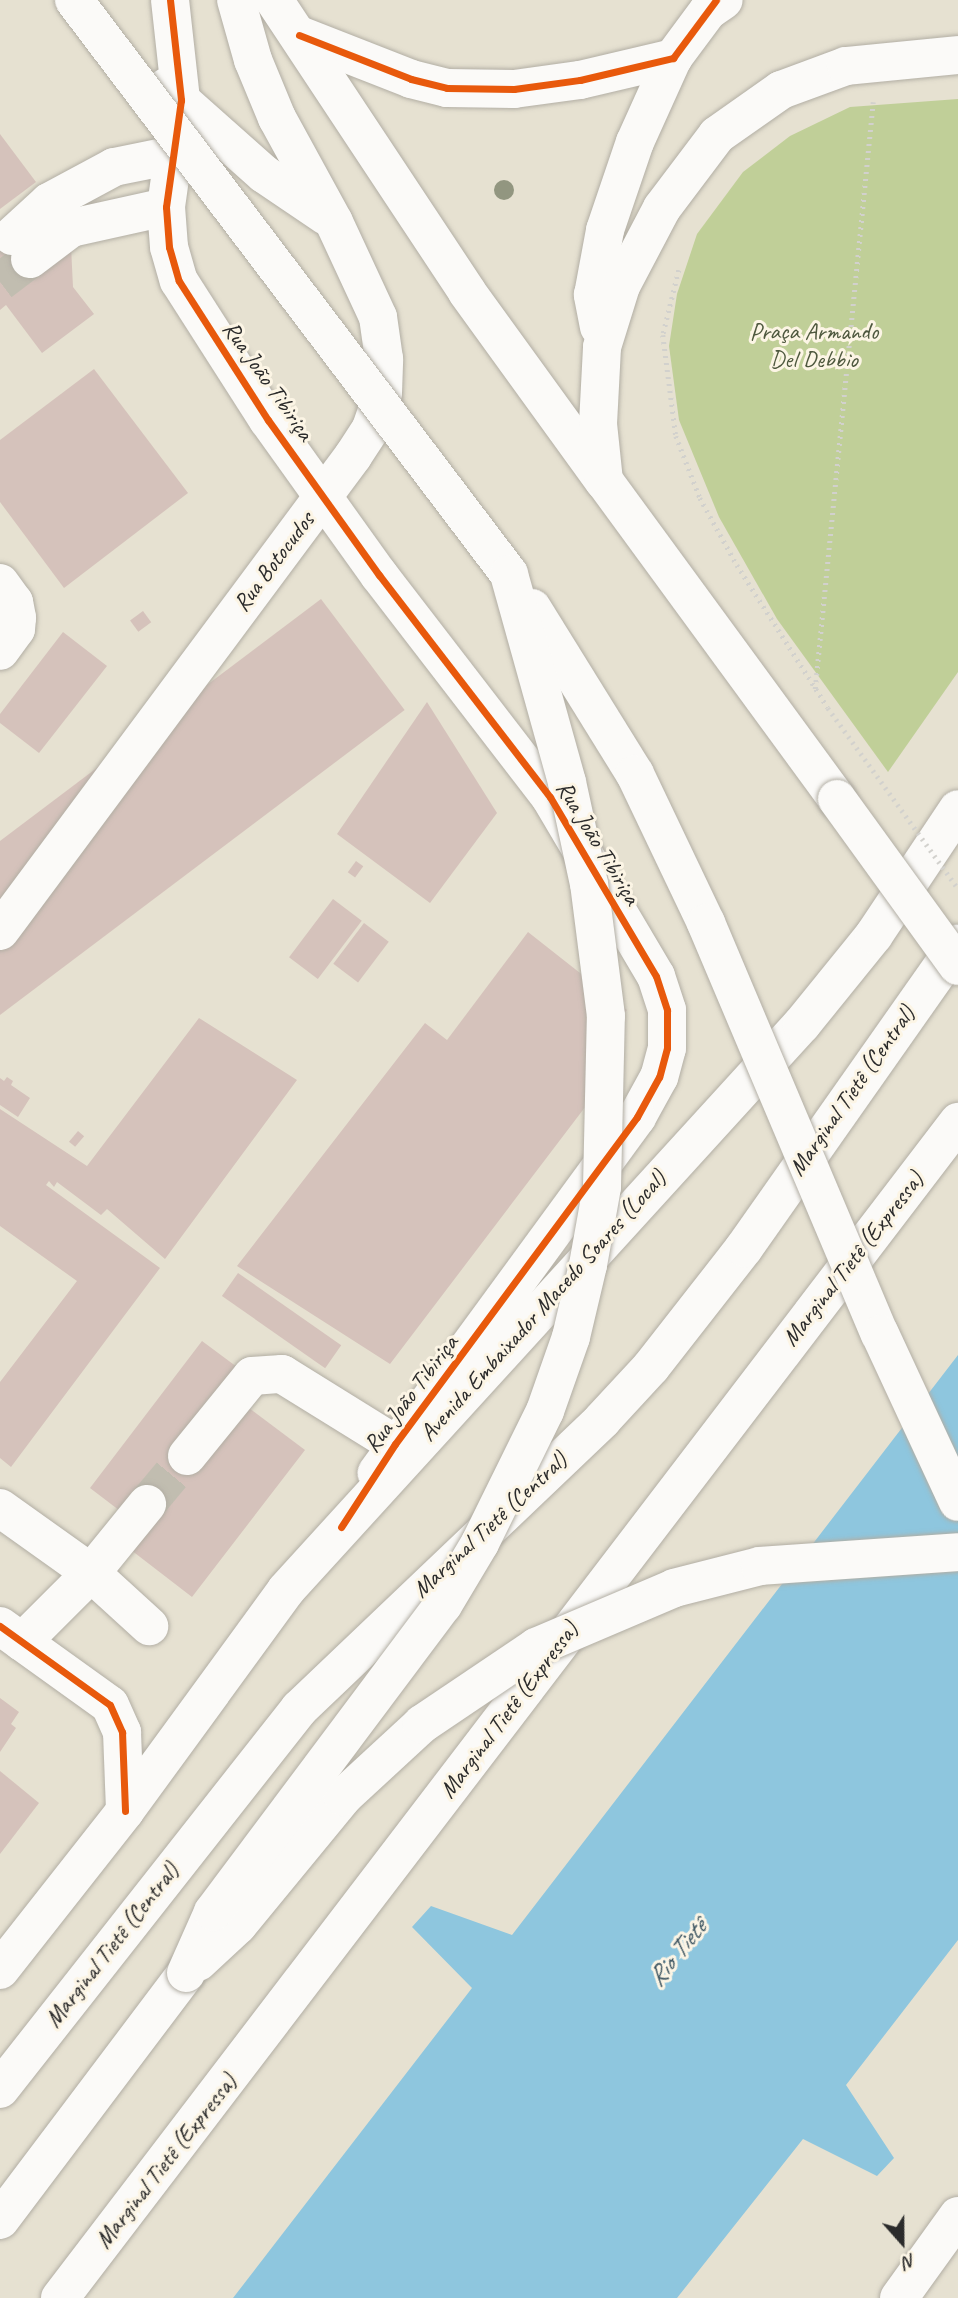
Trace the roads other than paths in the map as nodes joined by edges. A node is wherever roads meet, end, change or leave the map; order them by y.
1 (63, 0) edge
2 (74, 0) edge
3 (170, 0) edge
4 (236, 0) edge
5 (274, 0) edge
6 (716, 4) edge
7 (299, 36) junction
8 (958, 55) edge
9 (673, 58) junction
10 (181, 100) junction
11 (173, 155) junction
12 (166, 208) junction
13 (334, 222) junction
14 (602, 346) junction
15 (604, 481) junction
16 (325, 495) junction
17 (509, 574) junction
18 (0, 583) edge
19 (0, 651) edge
20 (958, 809) edge
21 (0, 931) edge
22 (958, 944) edge
23 (958, 967) edge
24 (958, 1122) edge
25 (395, 1444) junction
26 (187, 1455) tunnel mouth
27 (958, 1502) edge
28 (147, 1504) tunnel mouth
29 (0, 1508) edge
30 (341, 1527) junction
31 (958, 1552) edge
32 (91, 1573) junction
33 (149, 1626) dead end
34 (11, 1634) edge
35 (125, 1811) junction
36 (0, 1970) edge
37 (186, 1973) junction
38 (0, 2089) edge
39 (958, 2216) edge
40 (0, 2220) edge
41 (60, 2298) edge
42 (899, 2298) edge

1 - 10 main road
2 - 17 main road, bridge
3 - 10 main road, Rua João Tibiriça
4 - 13 main road, Rua Botocudos
5 - 7 main road
6 - 9 main road
7 - 9 main road
7 - 15 main road
8 - 14 main road
9 - 14 main road
10 - 11 main road, Rua João Tibiriça
10 - 13 main road
11 - 12 main road, Rua João Tibiriça
11 - 12 main road
12 - 16 main road, Rua João Tibiriça
13 - 16 main road, Rua Botocudos
14 - 15 main road
15 - 23 main road, bridge
16 - 21 main road, Rua Botocudos
16 - 25 main road, Rua João Tibiriça
17 - 27 main road, bridge
17 - 37 main road, bridge
18 - 19 main road
20 - 30 main road, Avenida Embaixador Macedo Soares (Local)
22 - 38 main road, Marginal Tietê (Central)
24 - 41 main road, Marginal Tietê (Expressa)
25 - 26 main road
25 - 30 main road, Rua João Tibiriça
28 - 32 main road
29 - 32 main road
30 - 35 main road, Avenida Embaixador Macedo Soares (Local)
31 - 37 main road, bridge
32 - 33 main road
32 - 34 main road
34 - 35 main road
35 - 36 main road, Avenida Embaixador Macedo Soares (Local)
37 - 40 main road
39 - 42 main road

